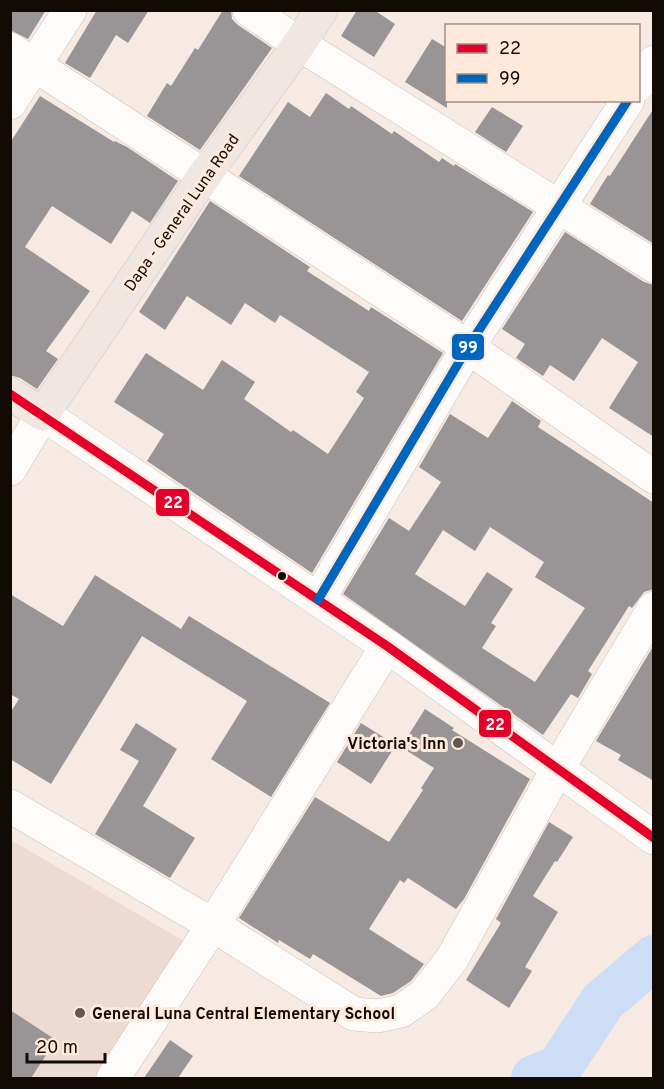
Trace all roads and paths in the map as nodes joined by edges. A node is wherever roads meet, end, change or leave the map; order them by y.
1 (70, 10) edge
2 (249, 10) edge
3 (321, 10) edge
4 (299, 44) junction
5 (22, 57) edge
6 (654, 62) edge
7 (640, 83) edge
8 (627, 102) edge
9 (10, 103) edge
10 (204, 176) junction
11 (560, 208) junction
12 (654, 266) edge
13 (468, 347) junction
14 (10, 394) edge
15 (43, 414) junction
16 (10, 469) edge
17 (654, 477) edge
18 (318, 600) junction
19 (654, 608) edge
20 (387, 646) junction
21 (557, 770) junction
22 (10, 806) edge
23 (654, 838) edge
24 (213, 924) junction
25 (113, 1078) edge

1 - 5 street
2 - 4 street
3 - 4 main road, Dapa - General Luna Road
4 - 10 main road, Dapa - General Luna Road
4 - 11 street
5 - 9 street
5 - 10 street
6 - 7 street
8 - 11 street
10 - 13 street
10 - 15 main road, Dapa - General Luna Road
11 - 12 street
11 - 13 street
13 - 17 street
13 - 18 street
14 - 15 main road
15 - 16 street
15 - 18 street
18 - 20 street
19 - 21 street
20 - 21 street
20 - 24 street
21 - 23 street
21 - 24 street
22 - 24 street
24 - 25 street

